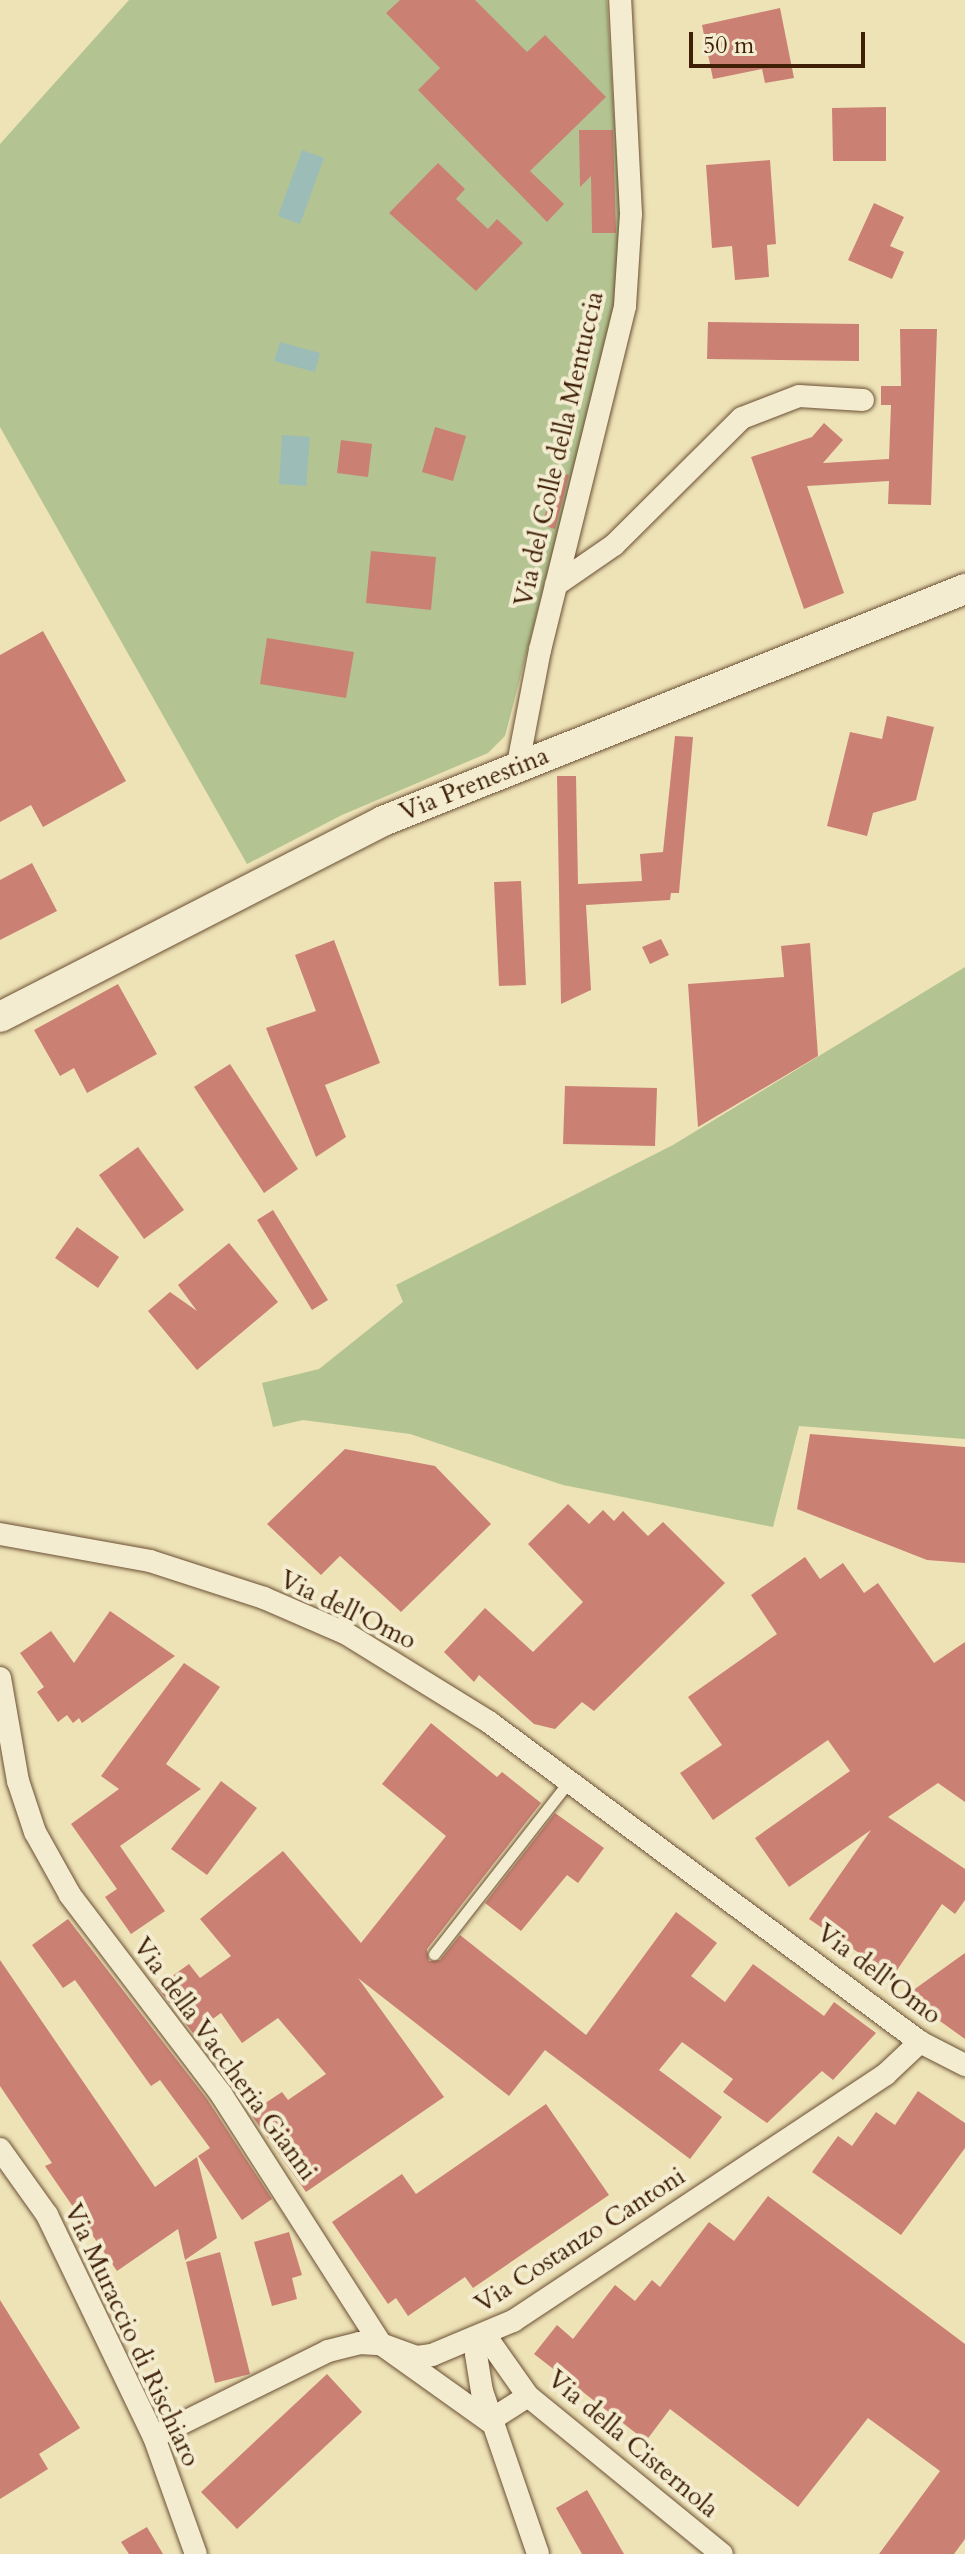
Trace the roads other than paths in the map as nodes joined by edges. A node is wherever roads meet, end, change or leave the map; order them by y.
1 (620, 0) edge
2 (863, 400) dead end
3 (556, 585) junction
4 (965, 589) edge
5 (518, 764) junction
6 (0, 1017) edge
7 (0, 1534) edge
8 (0, 1678) edge
9 (570, 1780) junction
10 (434, 1954) dead end
11 (920, 2042) junction
12 (965, 2065) edge
13 (0, 2149) edge
14 (485, 2335) junction
15 (381, 2344) junction
16 (528, 2396) junction
17 (489, 2421) junction
18 (154, 2437) junction
19 (196, 2554) edge
20 (538, 2554) edge
21 (722, 2554) edge

1 - 3 street, Via del Colle della Mentuccia
2 - 3 street
3 - 5 street, Via del Colle della Mentuccia
4 - 5 main road, Via Prenestina
5 - 6 main road, Via Prenestina
7 - 9 street, Via dell'Omo
8 - 15 street, Via della Vaccheria Gianni
9 - 10 lane
9 - 11 street, Via dell'Omo
11 - 12 street, Via dell'Omo
11 - 14 street, Via Costanzo Cantoni
13 - 18 street, Via Muraccio di Rischiaro
14 - 15 street, Via Costanzo Cantoni
14 - 16 street, Via della Cisternola
14 - 17 street
15 - 17 street, Via della Vaccheria Gianni
15 - 18 street, Via Costanzo Cantoni
16 - 17 street
16 - 21 street, Via della Cisternola
17 - 20 street
18 - 19 street, Via Muraccio di Rischiaro

